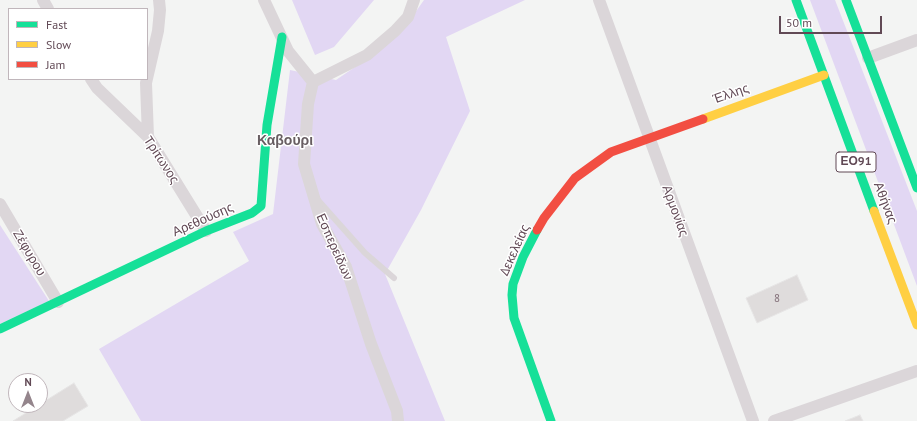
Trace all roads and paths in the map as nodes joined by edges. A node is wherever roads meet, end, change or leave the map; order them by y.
1 (159, 0) edge
2 (264, 0) edge
3 (414, 0) edge
4 (599, 0) edge
5 (796, 0) edge
6 (846, 0) edge
7 (282, 37) junction
8 (917, 40) edge
9 (868, 58) junction
10 (148, 74) edge
11 (824, 75) junction
12 (92, 80) edge
13 (147, 80) edge
14 (313, 82) junction
15 (148, 137) junction
16 (648, 137) junction
17 (917, 188) edge
18 (312, 193) junction
19 (0, 204) edge
20 (206, 231) junction
21 (394, 278) dead end
22 (58, 302) junction
23 (917, 325) edge
24 (0, 329) edge
25 (917, 371) edge
26 (398, 421) edge
27 (551, 421) edge
28 (753, 421) edge
29 (774, 421) edge

1 - 10 street
2 - 7 street
3 - 14 street
4 - 16 street, Αρμονίας
5 - 11 main road, Αθήνας / ΕΟ91
6 - 9 main road
7 - 14 street
7 - 20 main road, Αρεθούσης
8 - 9 street
9 - 17 main road
11 - 16 main road, Έλλης
11 - 23 main road, Αθήνας / ΕΟ91
12 - 15 street, Τρίτωνος
13 - 15 street
14 - 18 street, Εσπερείδων
15 - 20 street, Τρίτωνος
16 - 27 main road, Δεκελείας
16 - 28 street, Αρμονίας
18 - 21 lane
18 - 26 street, Εσπερείδων
19 - 22 street, Ζέφυρου
20 - 22 main road, Αρεθούσης
22 - 24 main road, Αρεθούσης
25 - 29 street

